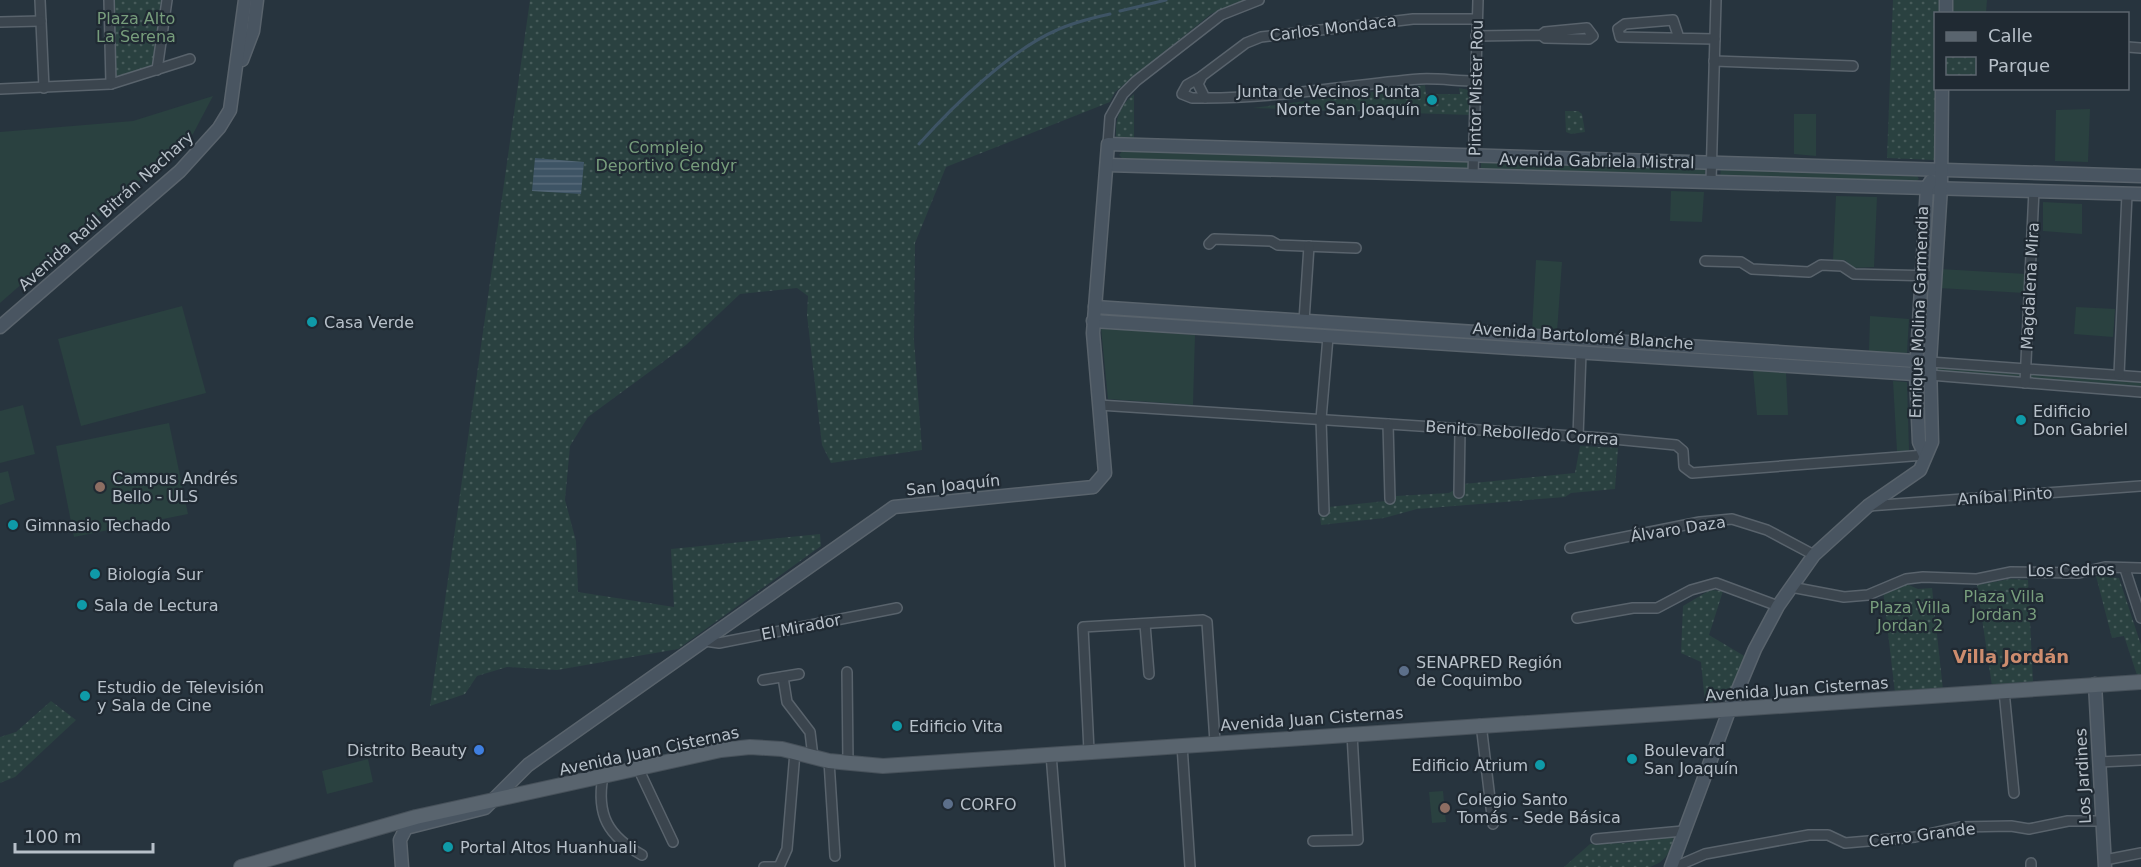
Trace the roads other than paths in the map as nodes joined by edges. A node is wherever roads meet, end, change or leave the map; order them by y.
1 (40, 0) edge
2 (109, 0) edge
3 (167, 0) edge
4 (245, 0) edge
5 (257, 0) edge
6 (1258, 0) edge
7 (1478, 0) edge
8 (1716, 0) edge
9 (1477, 20) junction
10 (41, 21) junction
11 (0, 22) edge
12 (1541, 35) dead end
13 (1476, 36) junction
14 (1680, 38) junction
15 (1714, 39) junction
16 (190, 59) dead end
17 (1714, 61) junction
18 (1853, 66) dead end
19 (158, 70) junction
20 (1202, 76) junction
21 (236, 78) junction
22 (1475, 81) junction
23 (111, 84) junction
24 (44, 88) junction
25 (0, 90) edge
26 (1942, 90) edge
27 (1205, 98) junction
28 (1108, 144) junction
29 (1474, 155) junction
30 (1711, 162) junction
31 (1107, 165) junction
32 (1939, 169) junction
33 (2086, 174) junction
34 (1473, 175) junction
35 (2141, 176) edge
36 (1710, 180) junction
37 (1927, 187) junction
38 (1941, 187) junction
39 (2034, 190) junction
40 (2086, 192) junction
41 (2127, 194) junction
42 (2141, 194) edge
43 (1209, 244) dead end
44 (1309, 246) junction
45 (1356, 248) dead end
46 (1705, 261) dead end
47 (1922, 276) junction
48 (1935, 276) junction
49 (1095, 307) junction
50 (1094, 321) junction
51 (1304, 321) junction
52 (0, 327) edge
53 (1328, 337) junction
54 (1581, 352) junction
55 (1783, 359) junction
56 (1916, 367) junction
57 (2026, 368) junction
58 (1930, 369) junction
59 (2070, 372) junction
60 (2119, 375) junction
61 (2141, 377) edge
62 (2025, 383) junction
63 (2070, 386) junction
64 (2141, 392) edge
65 (1099, 405) junction
66 (1321, 419) junction
67 (1388, 424) junction
68 (1460, 430) junction
69 (1578, 437) junction
70 (1925, 455) junction
71 (2141, 486) edge
72 (1459, 493) dead end
73 (1390, 499) dead end
74 (1868, 506) junction
75 (1324, 511) dead end
76 (1570, 548) dead end
77 (1814, 555) junction
78 (2141, 568) edge
79 (2124, 569) junction
80 (1791, 587) junction
81 (1778, 606) junction
82 (897, 608) dead end
83 (1577, 618) dead end
84 (2141, 618) edge
85 (1145, 624) junction
86 (705, 641) junction
87 (847, 672) dead end
88 (799, 674) dead end
89 (1149, 675) dead end
90 (783, 677) junction
91 (763, 681) dead end
92 (2141, 682) edge
93 (2095, 684) junction
94 (2004, 691) junction
95 (1729, 711) junction
96 (1481, 724) junction
97 (1352, 734) junction
98 (1215, 742) junction
99 (1182, 745) junction
100 (1089, 751) junction
101 (795, 752) junction
102 (1051, 754) junction
103 (813, 757) junction
104 (2141, 760) edge
105 (829, 761) junction
106 (2099, 762) junction
107 (848, 763) junction
108 (639, 768) junction
109 (603, 776) junction
110 (2014, 793) dead end
111 (492, 801) junction
112 (2102, 821) junction
113 (394, 823) junction
114 (1493, 824) dead end
115 (1683, 831) junction
116 (1596, 839) dead end
117 (1313, 841) dead end
118 (673, 842) dead end
119 (2141, 853) edge
120 (642, 855) dead end
121 (835, 856) dead end
122 (2105, 864) edge
123 (246, 867) edge
124 (400, 867) edge
125 (764, 867) edge
126 (778, 867) edge
127 (1060, 867) edge
128 (1190, 867) edge
129 (1673, 867) edge

1 - 10 street
2 - 23 street
3 - 19 street
4 - 21 main road, Avenida Raúl Bitrán Nachary
5 - 21 main road, Avenida Raúl Bitrán Nachary
6 - 28 street
7 - 9 street, Pintor Mister Rou
8 - 15 street
9 - 13 street, Pintor Mister Rou
9 - 20 street, Carlos Mondaca
10 - 11 street
10 - 24 street
12 - 13 street
13 - 22 street, Pintor Mister Rou
14 - 14 street
14 - 15 street
15 - 17 street
16 - 19 street
17 - 18 street
17 - 30 street
19 - 23 street
20 - 27 street
20 - 27 street, Carlos Mondaca
21 - 52 main road, Avenida Raúl Bitrán Nachary
22 - 27 street, Carlos Mondaca
22 - 29 street, Pintor Mister Rou
23 - 24 street
24 - 25 street
26 - 32 main road, Enrique Molina Garmendia
28 - 29 main road, Avenida Gabriela Mistral
28 - 31 main road, San Joaquín
29 - 30 main road, Avenida Gabriela Mistral
29 - 34 street, Pintor Mister Rou
30 - 32 main road, Avenida Gabriela Mistral
30 - 36 street
31 - 34 main road, Avenida Gabriela Mistral
31 - 49 main road, San Joaquín
32 - 33 main road, Avenida Gabriela Mistral
32 - 37 main road, Enrique Molina Garmendia
32 - 38 main road, Enrique Molina Garmendia
33 - 35 main road, Avenida Gabriela Mistral
33 - 40 street
34 - 36 main road, Avenida Gabriela Mistral
36 - 37 main road, Avenida Gabriela Mistral
37 - 38 main road, Avenida Gabriela Mistral
37 - 47 main road, Enrique Molina Garmendia
38 - 39 main road, Avenida Gabriela Mistral
38 - 48 main road, Enrique Molina Garmendia
39 - 40 main road, Avenida Gabriela Mistral
39 - 57 street, Magdalena Mira
40 - 41 main road, Avenida Gabriela Mistral
41 - 42 main road, Avenida Gabriela Mistral
41 - 60 street
43 - 44 street
44 - 45 street
44 - 51 street
46 - 47 street
47 - 48 street
47 - 56 main road, Enrique Molina Garmendia
48 - 58 main road, Enrique Molina Garmendia
49 - 50 main road, San Joaquín
49 - 51 main road, Avenida Bartolomé Blanche
50 - 53 main road, Avenida Bartolomé Blanche
50 - 65 main road, San Joaquín
51 - 55 main road, Avenida Bartolomé Blanche
53 - 54 main road, Avenida Bartolomé Blanche
53 - 66 street
54 - 55 main road, Avenida Bartolomé Blanche
54 - 69 street
55 - 56 main road, Avenida Bartolomé Blanche
56 - 58 main road, Avenida Bartolomé Blanche
56 - 70 main road, Enrique Molina Garmendia
57 - 58 street, Avenida Bartolomé Blanche
57 - 59 street, Avenida Bartolomé Blanche
57 - 62 street, Magdalena Mira
58 - 62 street, Avenida Bartolomé Blanche
58 - 70 main road, Enrique Molina Garmendia
59 - 60 street, Avenida Bartolomé Blanche
59 - 63 street
60 - 61 street, Avenida Bartolomé Blanche
62 - 63 street, Avenida Bartolomé Blanche
63 - 64 street, Avenida Bartolomé Blanche
65 - 66 street, Benito Rebolledo Correa
65 - 86 main road, San Joaquín
66 - 67 street, Benito Rebolledo Correa
66 - 75 street
67 - 68 street, Benito Rebolledo Correa
67 - 73 street
68 - 69 street, Benito Rebolledo Correa
68 - 72 street
69 - 70 street, Benito Rebolledo Correa
70 - 74 main road, Enrique Molina Garmendia
71 - 74 street, Aníbal Pinto
74 - 77 main road, Enrique Molina Garmendia
76 - 77 street, Álvaro Daza
77 - 80 main road, Enrique Molina Garmendia
78 - 79 street, Los Cedros
79 - 80 street, Los Cedros
79 - 84 street
80 - 81 main road, Enrique Molina Garmendia
81 - 83 street
81 - 95 main road, Enrique Molina Garmendia
82 - 86 street, El Mirador
85 - 89 street
85 - 98 street
85 - 100 street
86 - 111 main road, San Joaquín
87 - 107 street
88 - 90 street
90 - 91 street
90 - 103 street
92 - 93 main road, Avenida Juan Cisternas
93 - 94 main road, Avenida Juan Cisternas
93 - 106 main road, Los Jardines
94 - 95 main road, Avenida Juan Cisternas
94 - 110 street
95 - 96 main road, Avenida Juan Cisternas
95 - 115 main road, Enrique Molina Garmendia
96 - 97 main road, Avenida Juan Cisternas
96 - 114 street
97 - 98 main road, Avenida Juan Cisternas
97 - 117 street
98 - 99 main road, Avenida Juan Cisternas
99 - 100 main road, Avenida Juan Cisternas
99 - 128 street
100 - 102 main road, Avenida Juan Cisternas
101 - 103 main road, Avenida Juan Cisternas
101 - 108 main road, Avenida Juan Cisternas
101 - 126 street
102 - 107 main road, Avenida Juan Cisternas
102 - 127 street
103 - 105 main road, Avenida Juan Cisternas
104 - 106 street
105 - 107 main road, Avenida Juan Cisternas
105 - 121 street
106 - 112 main road, Los Jardines
108 - 109 main road, Avenida Juan Cisternas
108 - 118 street
109 - 111 main road, Avenida Juan Cisternas
109 - 120 street
111 - 113 main road, Avenida Juan Cisternas
111 - 124 main road, Avenida Juan Cisternas
112 - 122 main road, Los Jardines
112 - 129 street, Cerro Grande
113 - 123 main road, Avenida Juan Cisternas
113 - 124 main road
115 - 116 street
115 - 129 main road, Enrique Molina Garmendia
119 - 122 street
125 - 126 street

